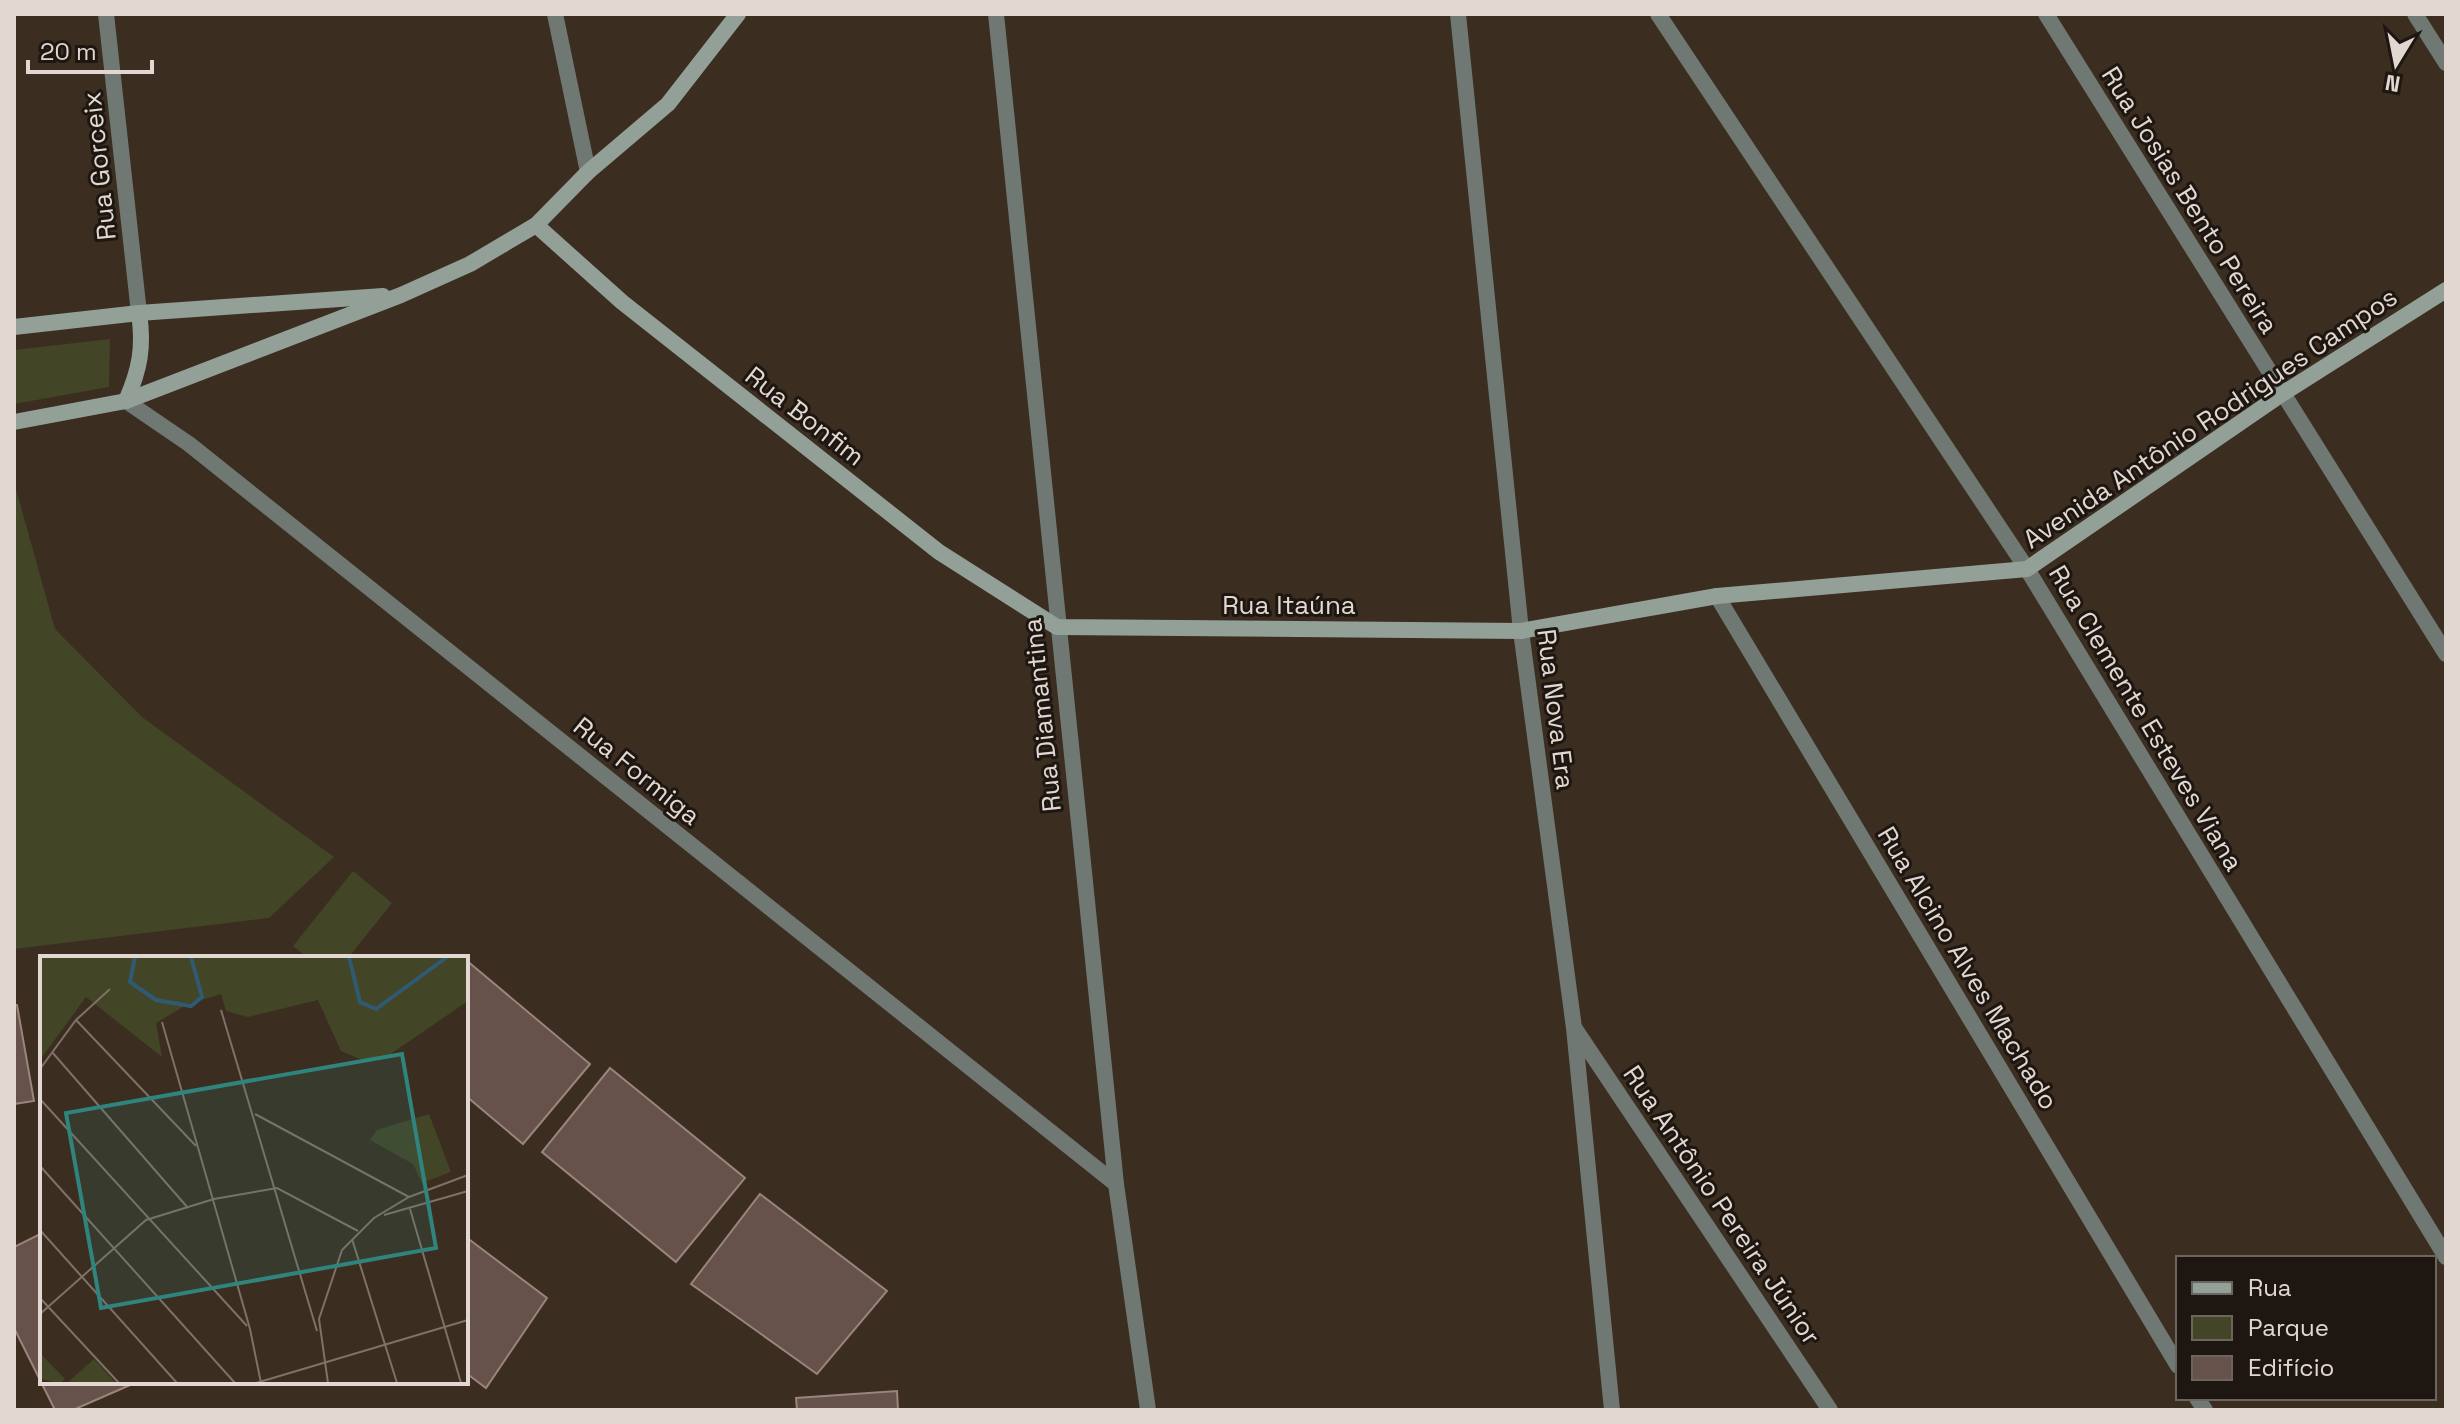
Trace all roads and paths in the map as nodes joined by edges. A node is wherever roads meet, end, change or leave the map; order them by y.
1 (106, 14) edge
2 (555, 14) edge
3 (738, 14) edge
4 (996, 14) edge
5 (1458, 14) edge
6 (1658, 14) edge
7 (2046, 14) edge
8 (2415, 14) edge
9 (2446, 63) edge
10 (588, 172) junction
11 (536, 225) junction
12 (2446, 290) edge
13 (401, 295) junction
14 (139, 313) junction
15 (14, 327) edge
16 (2282, 394) junction
17 (126, 401) junction
18 (14, 422) edge
19 (2027, 569) junction
20 (1717, 596) junction
21 (1057, 627) junction
22 (1521, 631) junction
23 (2446, 654) edge
24 (1574, 1028) junction
25 (1116, 1184) junction
26 (2446, 1257) edge
27 (2176, 1363) edge
28 (1148, 1410) edge
29 (1612, 1410) edge
30 (1830, 1410) edge

1 - 14 street, Rua Gorceix
2 - 10 street
3 - 10 street
4 - 21 street, Rua Diamantina
5 - 22 street, Rua Nova Era
6 - 19 street, Rua Clemente Esteves Viana
7 - 16 street, Rua Josias Bento Pereira
8 - 9 street
10 - 11 street
11 - 13 street
11 - 21 street, Rua Bonfim
12 - 16 street, Avenida Antônio Rodrigues Campos
13 - 14 street
13 - 17 street
14 - 15 street
14 - 17 street
16 - 19 street, Avenida Antônio Rodrigues Campos
16 - 23 street, Rua Josias Bento Pereira
17 - 18 street
17 - 25 street, Rua Formiga
19 - 20 street, Avenida Antônio Rodrigues Campos
19 - 26 street, Rua Clemente Esteves Viana
20 - 22 street, Avenida Antônio Rodrigues Campos
20 - 27 street, Rua Alcino Alves Machado
21 - 22 street, Rua Itaúna
21 - 25 street, Rua Diamantina
22 - 24 street, Rua Nova Era
24 - 29 street, Rua Nova Era
24 - 30 street, Rua Antônio Pereira Júnior
25 - 28 street, Rua Diamantina

